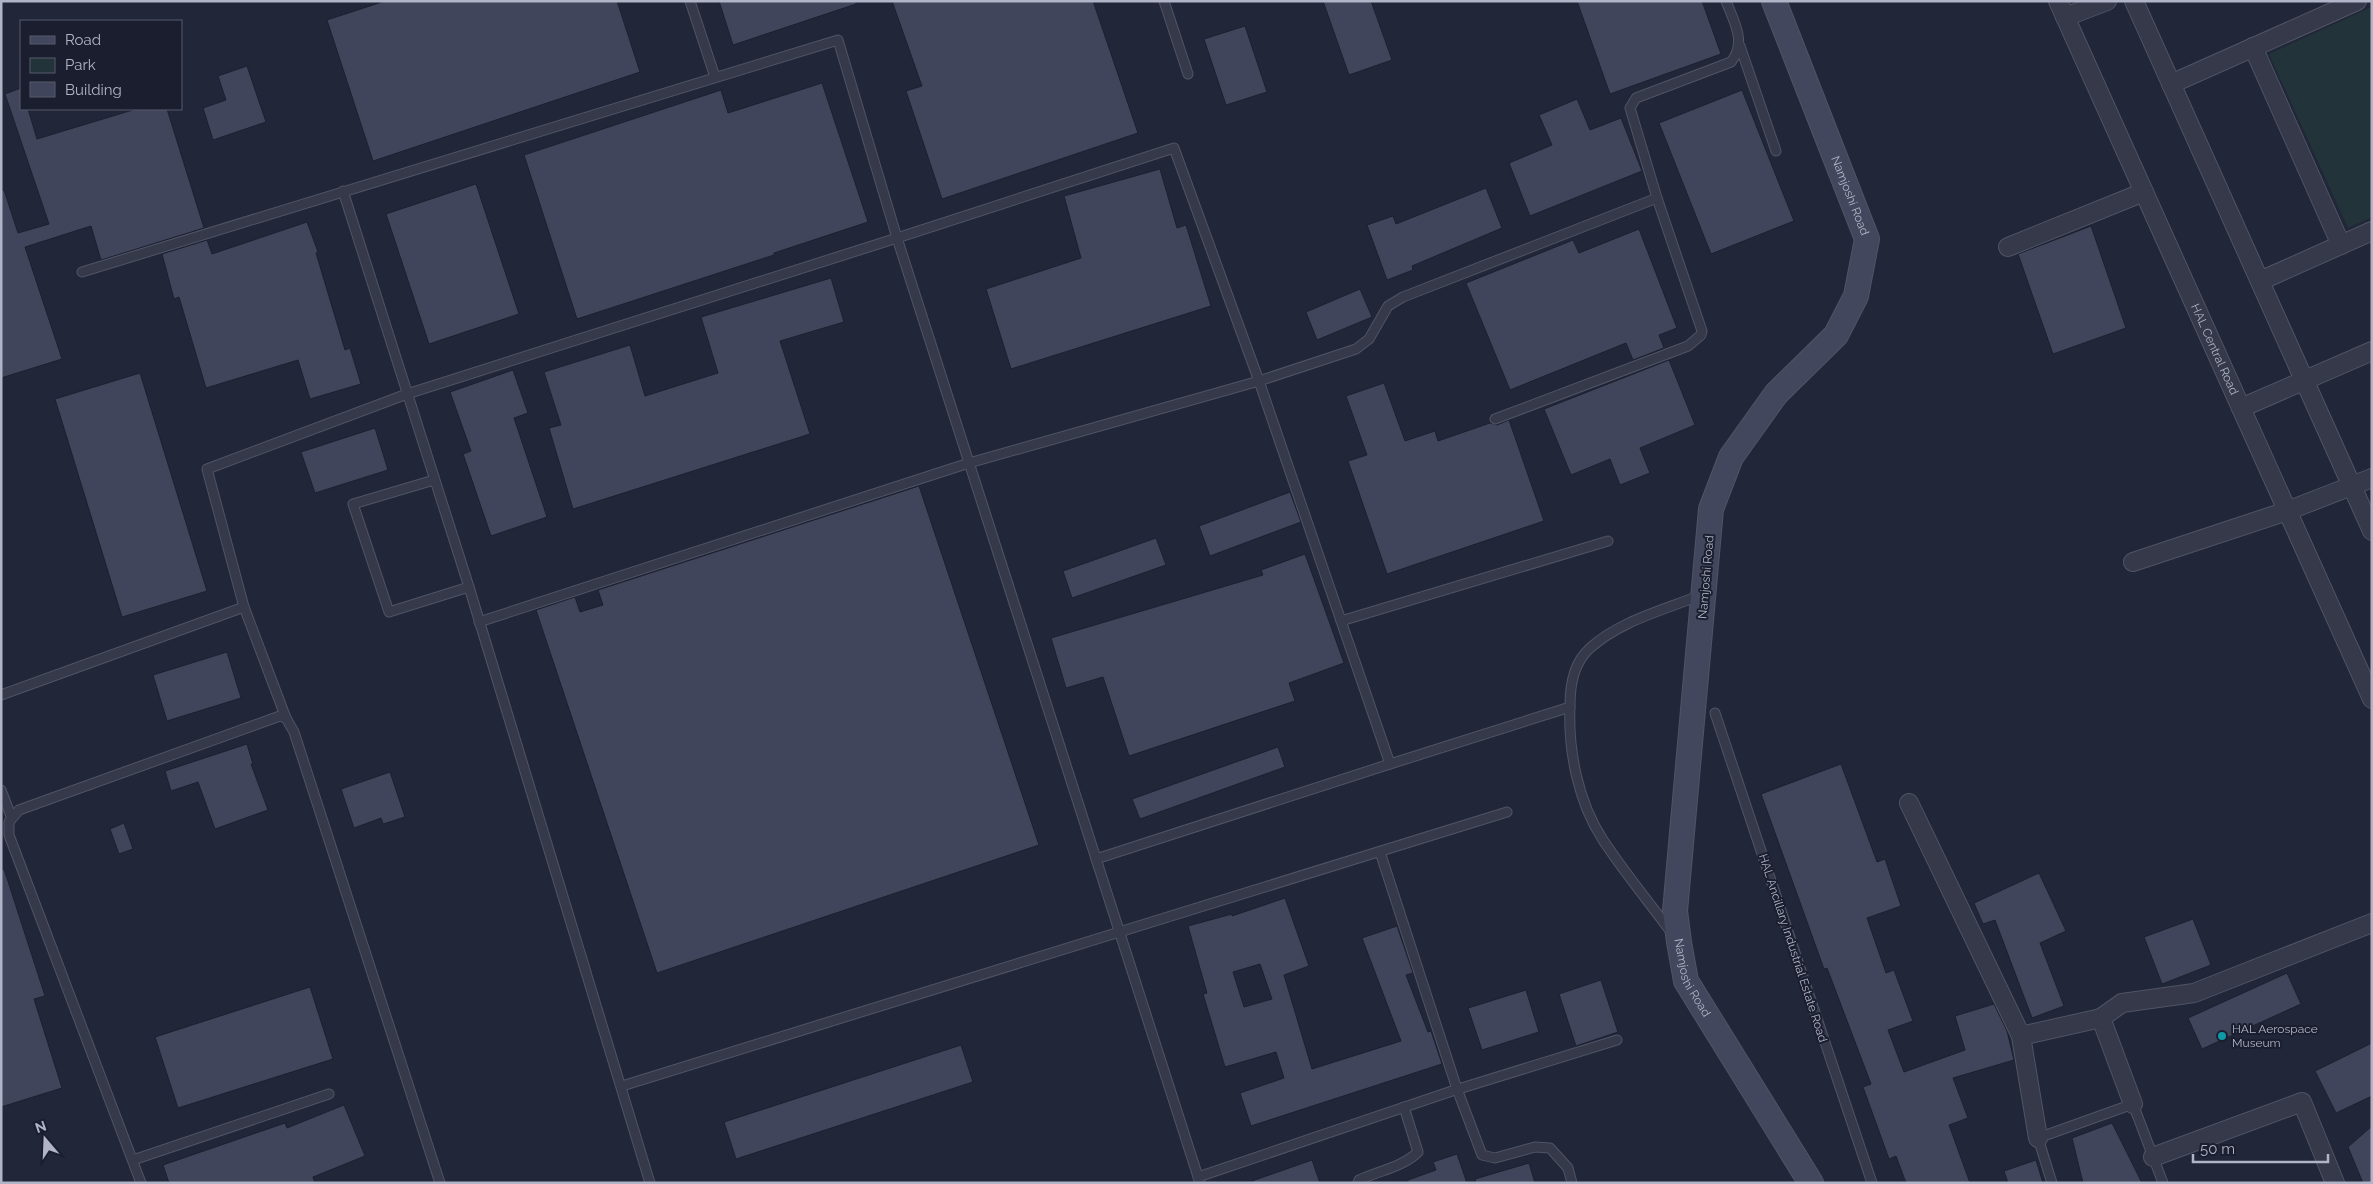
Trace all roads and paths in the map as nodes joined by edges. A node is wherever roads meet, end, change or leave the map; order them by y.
1 (690, 1) edge
2 (1164, 1) edge
3 (1726, 1) edge
4 (1774, 1) edge
5 (2107, 1) edge
6 (2134, 1) edge
7 (2357, 1) edge
8 (2061, 9) edge
9 (1740, 46) junction
10 (2253, 47) junction
11 (1188, 74) dead end
12 (715, 78) junction
13 (2171, 84) junction
14 (1776, 151) dead end
15 (343, 191) junction
16 (2144, 192) junction
17 (1657, 198) junction
18 (2372, 231) edge
19 (897, 238) junction
20 (2341, 245) junction
21 (2008, 247) dead end
22 (82, 272) dead end
23 (2260, 281) junction
24 (2372, 351) edge
25 (1259, 381) junction
26 (2304, 381) junction
27 (407, 394) junction
28 (2241, 408) junction
29 (1495, 419) dead end
30 (969, 463) junction
31 (2372, 478) edge
32 (434, 480) junction
33 (2352, 487) junction
34 (2286, 511) junction
35 (2372, 531) edge
36 (1608, 541) dead end
37 (2133, 562) dead end
38 (468, 587) junction
39 (1705, 594) junction
40 (244, 607) junction
41 (1341, 621) junction
42 (479, 622) junction
43 (1, 695) edge
44 (2372, 699) edge
45 (1570, 707) junction
46 (1715, 713) dead end
47 (286, 718) junction
48 (1390, 764) junction
49 (1, 790) edge
50 (1909, 803) dead end
51 (1507, 812) dead end
52 (11, 816) junction
53 (1380, 852) junction
54 (1096, 859) junction
55 (2372, 923) edge
56 (1120, 933) junction
57 (1679, 942) junction
58 (2101, 1018) junction
59 (2021, 1036) junction
60 (1617, 1040) dead end
61 (622, 1086) junction
62 (1457, 1089) junction
63 (329, 1094) dead end
64 (2133, 1104) junction
65 (1404, 1107) junction
66 (2038, 1138) junction
67 (2153, 1157) junction
68 (133, 1160) junction
69 (1199, 1180) edge
70 (141, 1183) edge
71 (440, 1183) edge
72 (650, 1183) edge
73 (1358, 1183) edge
74 (1572, 1183) edge
75 (1811, 1183) edge
76 (1872, 1183) edge
77 (2052, 1183) edge
78 (2162, 1183) edge
79 (2335, 1183) edge

1 - 12 lane
2 - 11 lane
3 - 9 lane
4 - 39 main road, Namjoshi Road
5 - 8 street
6 - 13 street
7 - 10 street
8 - 16 street, HAL Central Road
9 - 14 lane
9 - 17 lane
10 - 13 street
10 - 20 street
12 - 15 lane
12 - 19 lane
13 - 23 street
15 - 22 lane
15 - 27 lane
16 - 21 street
16 - 28 street, HAL Central Road
17 - 25 lane
17 - 29 lane
18 - 20 street
19 - 25 lane
19 - 27 lane
19 - 30 lane
20 - 23 street
23 - 26 street
24 - 26 street
25 - 30 lane
25 - 41 lane
26 - 28 street
26 - 33 street
27 - 32 lane
27 - 40 lane
28 - 34 street, HAL Central Road
30 - 42 lane
30 - 54 lane
31 - 33 street
32 - 38 lane
32 - 38 lane
33 - 34 street
33 - 35 street
34 - 37 street
34 - 44 street, HAL Central Road
36 - 41 lane
38 - 42 lane
39 - 45 lane
39 - 57 main road, Namjoshi Road
40 - 43 lane
40 - 47 lane
41 - 48 lane
42 - 61 lane
45 - 48 lane
45 - 57 lane
46 - 76 lane, HAL Ancillary Industrial Estate Road
47 - 52 lane
47 - 71 lane
48 - 54 lane
49 - 52 lane
50 - 59 street
51 - 53 lane
52 - 68 lane
53 - 56 lane
53 - 62 lane
54 - 56 lane
55 - 58 street
56 - 61 lane
56 - 69 lane
57 - 75 main road, Namjoshi Road
58 - 59 street
58 - 64 street
59 - 66 street
60 - 62 lane
61 - 72 lane
62 - 65 lane
62 - 74 lane
63 - 68 lane
64 - 66 lane
64 - 67 lane
65 - 69 lane
65 - 73 lane
66 - 77 lane
67 - 78 lane
67 - 79 street
68 - 70 lane

